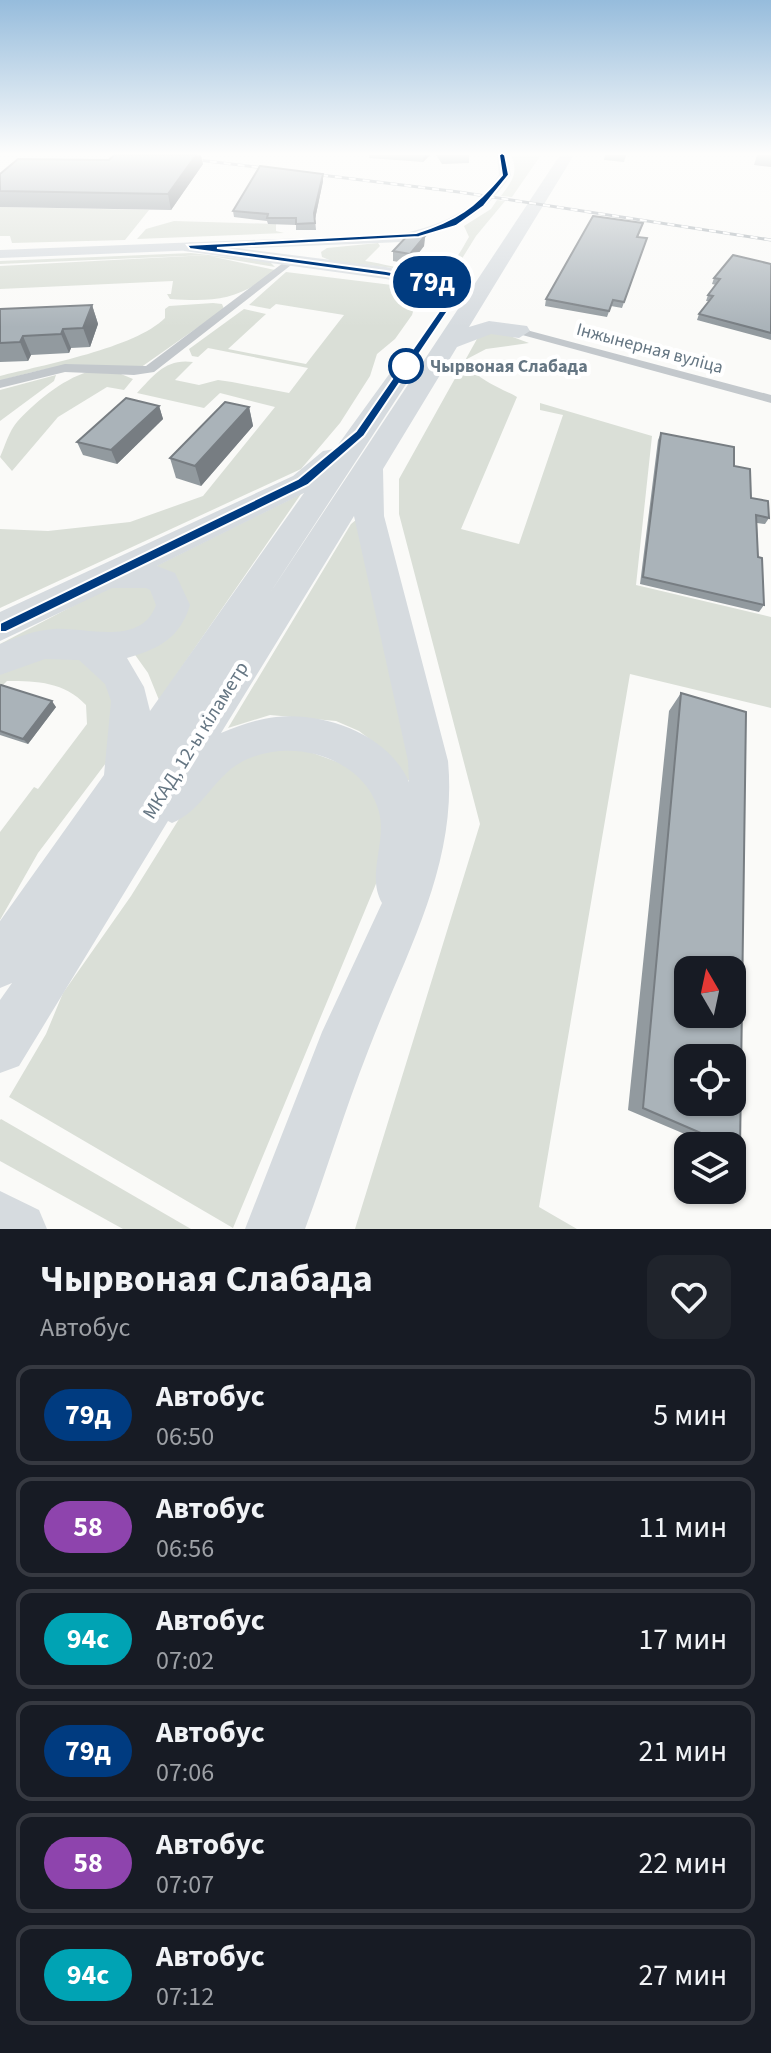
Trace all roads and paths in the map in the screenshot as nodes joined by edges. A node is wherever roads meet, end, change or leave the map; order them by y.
1 (470, 212) edge
2 (512, 212) edge
3 (530, 212) edge
4 (325, 242) junction
5 (190, 247) junction
6 (0, 254) edge
7 (291, 260) junction
8 (313, 263) junction
9 (461, 272) dead end
10 (386, 273) junction
11 (479, 293) junction
12 (454, 296) junction
13 (519, 331) junction
14 (447, 343) junction
15 (0, 384) edge
16 (771, 399) edge
17 (371, 440) junction
18 (104, 577) junction
19 (0, 627) edge
20 (88, 647) junction
21 (0, 660) edge
22 (120, 787) junction
23 (126, 849) junction
24 (393, 928) junction
25 (14, 983) edge
26 (0, 1047) edge
27 (0, 1217) edge
28 (20, 1229) edge
29 (275, 1229) edge

1 - 4 main road
2 - 12 highway
3 - 11 highway
4 - 5 main road
4 - 8 highway
5 - 6 main road
5 - 7 highway
7 - 8 highway
7 - 15 street
8 - 10 highway
9 - 10 highway
10 - 12 highway
11 - 13 highway
11 - 14 highway
12 - 17 highway
13 - 14 highway
13 - 16 street, Інжынерная вуліца
14 - 17 highway
17 - 18 highway
17 - 22 highway, МКАД, 12-ы кіламетр
17 - 23 highway, МКАД, 12-ы кіламетр
17 - 24 highway
18 - 19 highway
18 - 20 highway
20 - 21 highway
20 - 22 highway
22 - 25 highway, МКАД, 12-ы кіламетр
23 - 24 highway
23 - 25 highway, МКАД, 12-ы кіламетр
24 - 29 highway
25 - 26 highway, МКАД, 12-ы кіламетр
27 - 28 main road

